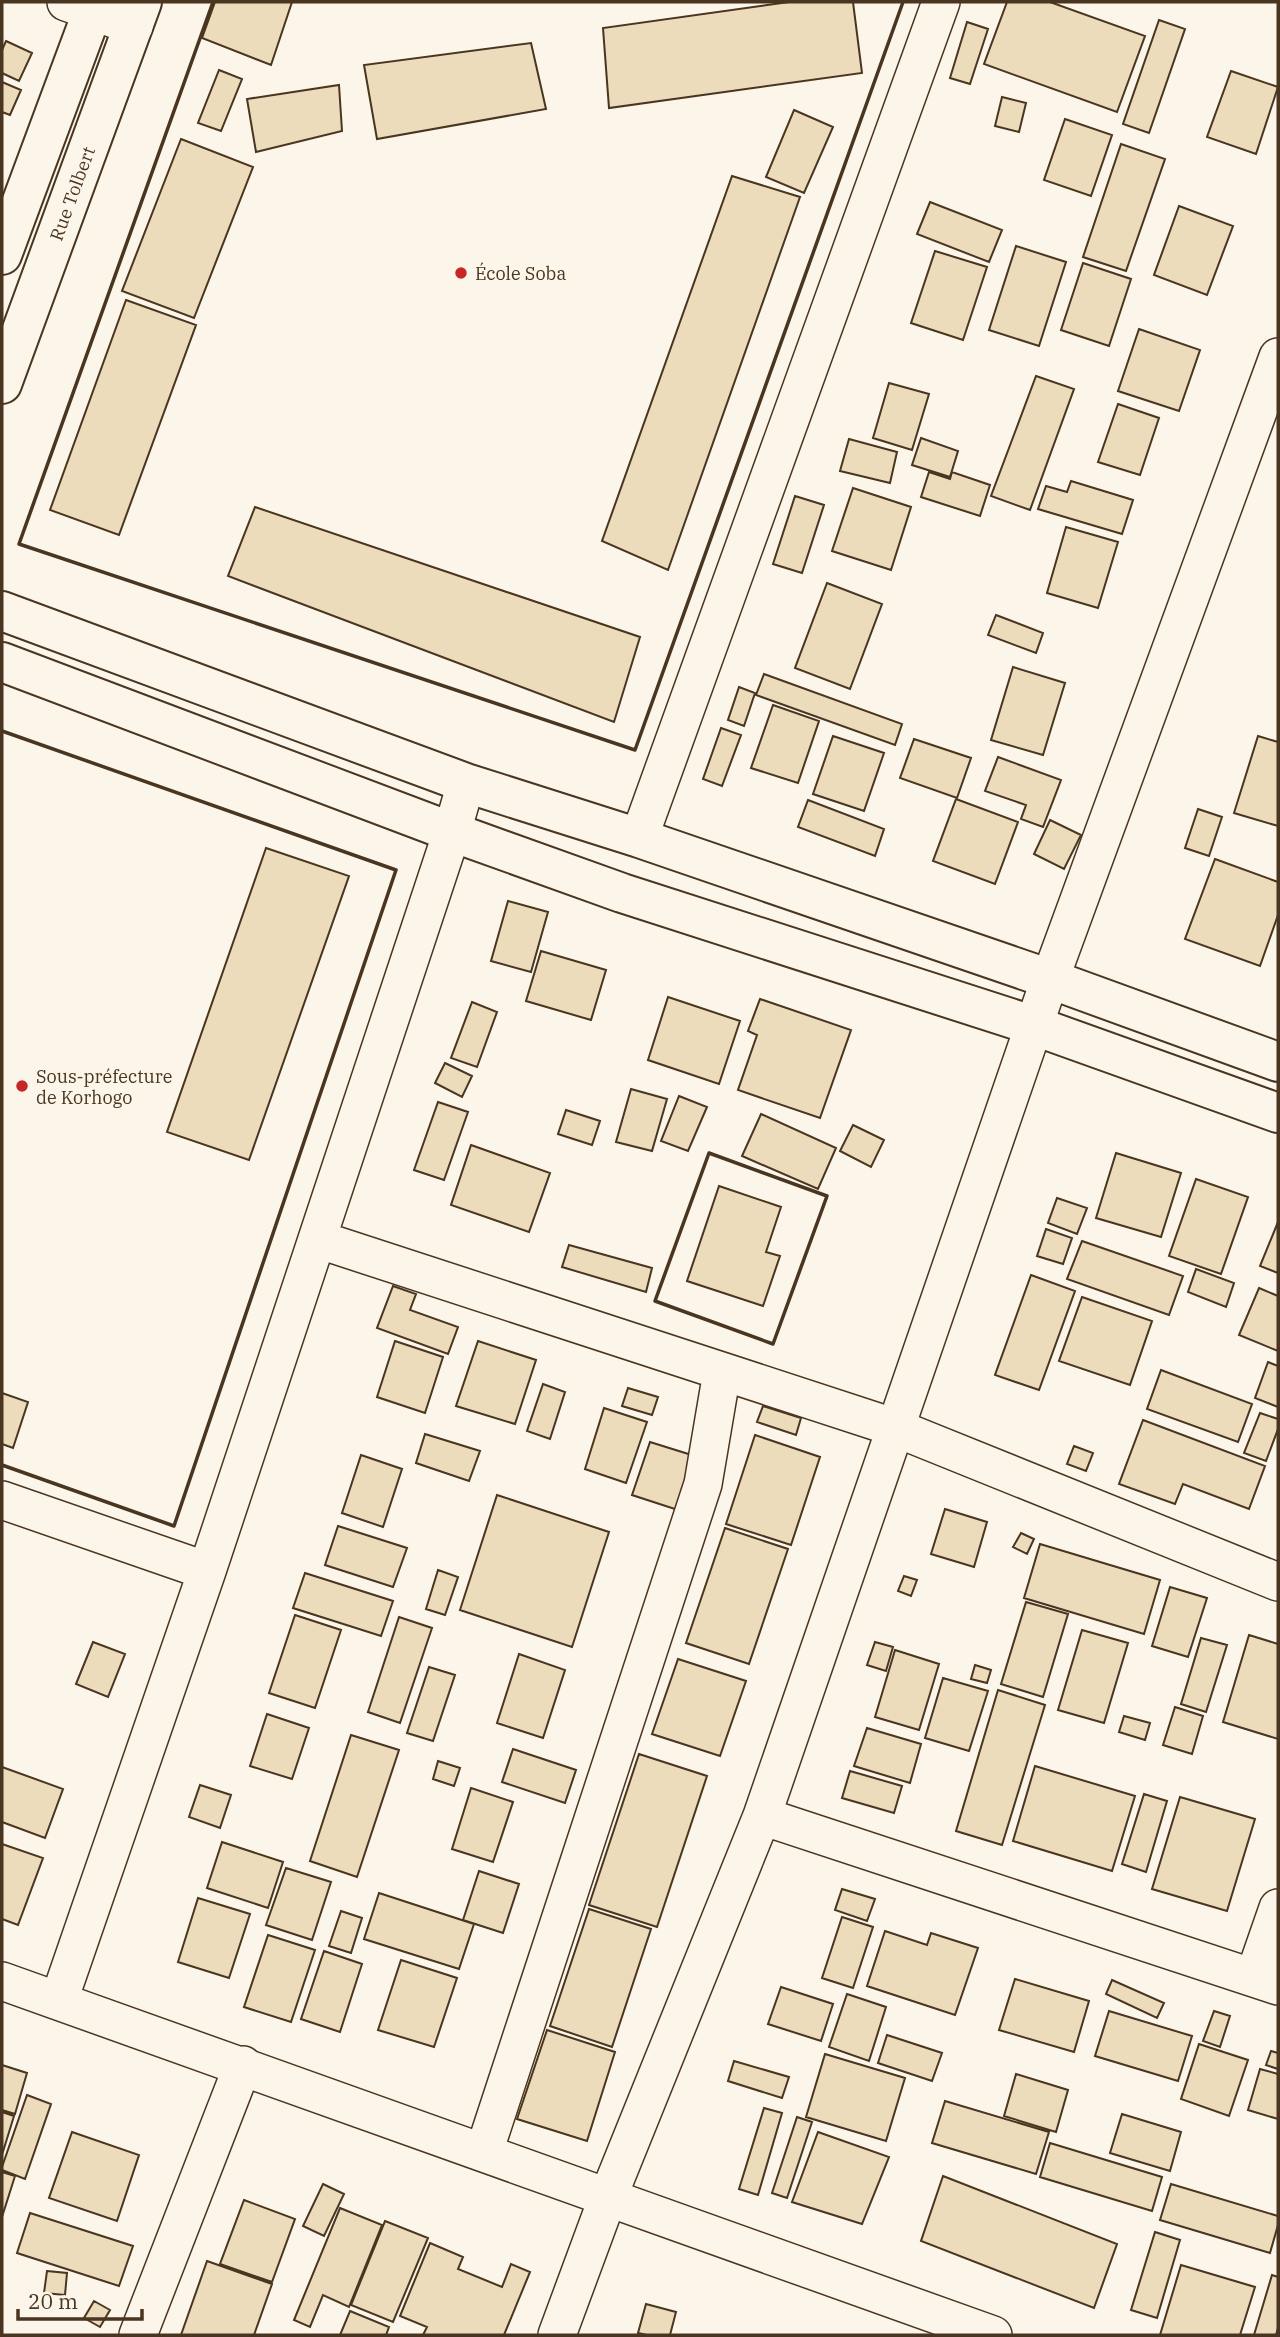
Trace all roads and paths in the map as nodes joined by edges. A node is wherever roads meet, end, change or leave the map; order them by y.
1 (941, 2) edge
2 (85, 5) edge
3 (138, 14) edge
4 (2, 255) edge
5 (1278, 357) edge
6 (2, 384) edge
7 (2, 611) edge
8 (2, 662) edge
9 (466, 782) junction
10 (452, 832) junction
11 (639, 838) junction
12 (1050, 979) junction
13 (1035, 1026) junction
14 (1278, 1062) edge
15 (1278, 1113) edge
16 (317, 1239) junction
17 (722, 1372) junction
18 (896, 1429) junction
19 (2, 1500) edge
20 (207, 1572) junction
21 (1278, 1582) edge
22 (762, 1816) junction
23 (1278, 1908) edge
24 (2, 1981) edge
25 (1266, 1981) edge
26 (59, 2000) junction
27 (243, 2065) junction
28 (484, 2152) junction
29 (608, 2197) junction
30 (138, 2335) edge
31 (557, 2335) edge
32 (989, 2335) edge

1 - 11 street
2 - 3 street
2 - 4 street
3 - 6 street, Rue Tolbert
5 - 12 street
7 - 9 street
8 - 10 street
9 - 10 street
9 - 11 street
10 - 13 street
10 - 16 street
11 - 12 street
12 - 13 street
12 - 14 street
13 - 15 street
13 - 18 street
16 - 17 street
16 - 20 street
17 - 18 street
17 - 28 street
18 - 21 street
18 - 22 street
19 - 20 street
20 - 26 street
22 - 25 street
22 - 29 street
23 - 25 street
24 - 26 street
26 - 27 street
27 - 28 street
27 - 30 street
28 - 29 street
29 - 31 street
29 - 32 street

